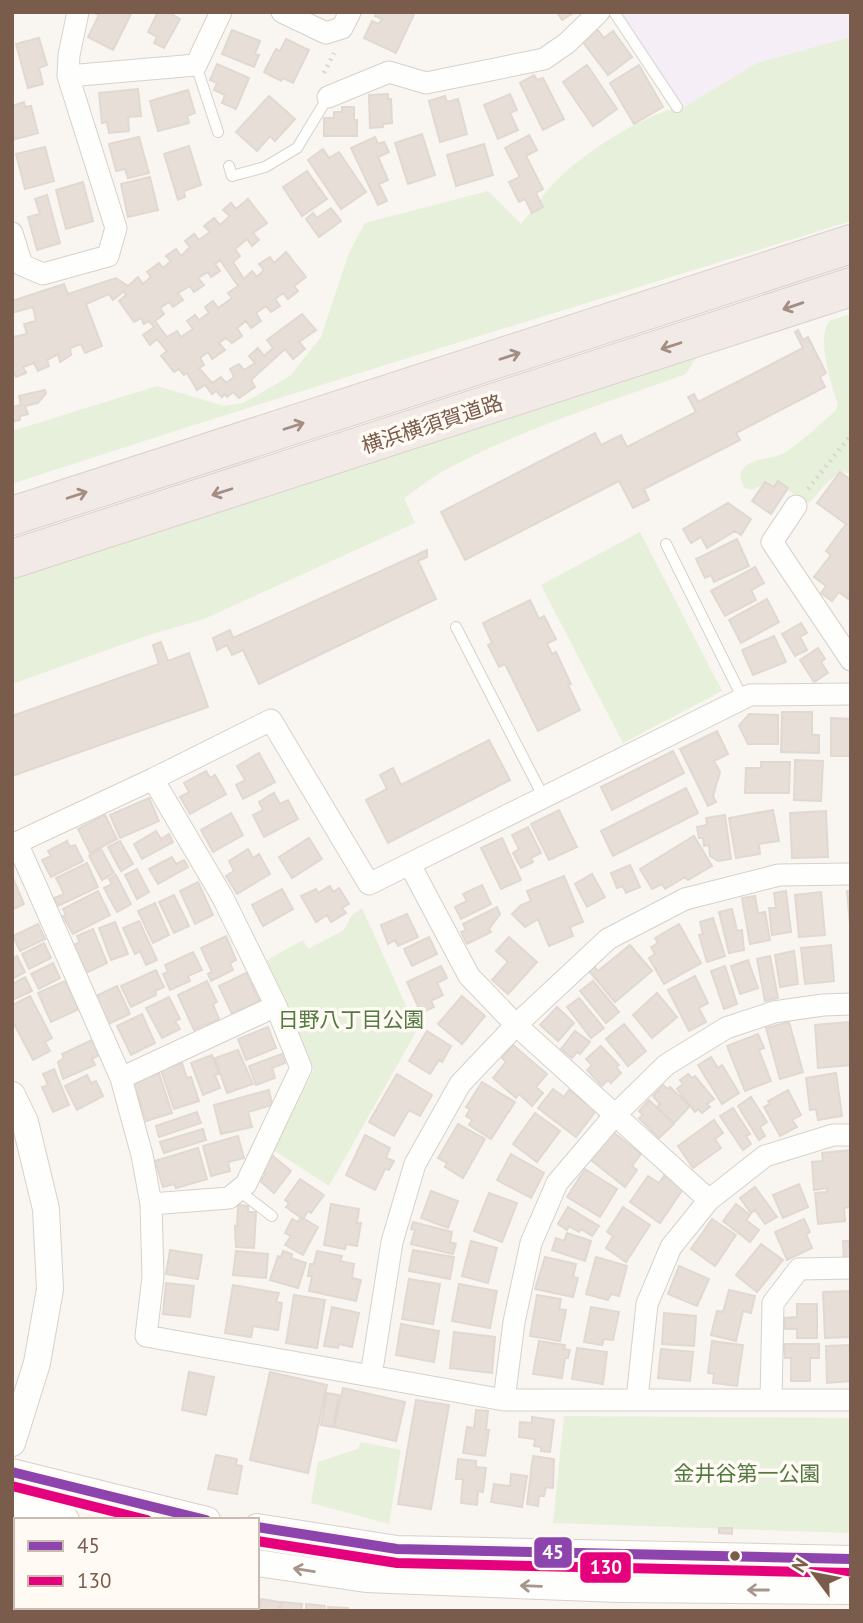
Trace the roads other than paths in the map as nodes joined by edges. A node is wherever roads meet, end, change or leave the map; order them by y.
1 (78, 12) edge
2 (221, 12) edge
3 (282, 12) edge
4 (350, 12) edge
5 (599, 12) edge
6 (614, 12) edge
7 (196, 65) junction
8 (68, 76) junction
9 (325, 87) joint
10 (677, 107) dead end
11 (218, 132) dead end
12 (229, 166) dead end
13 (12, 233) edge
14 (851, 244) edge
15 (851, 287) edge
16 (796, 506) road end
17 (12, 516) edge
18 (666, 544) dead end
19 (12, 559) edge
20 (456, 626) dead end
21 (851, 660) edge
22 (851, 694) edge
23 (743, 699) junction
24 (153, 779) junction
25 (544, 798) junction
26 (14, 844) edge
27 (410, 865) junction
28 (851, 874) edge
29 (851, 1004) edge
30 (276, 1006) junction
31 (516, 1025) junction
32 (121, 1078) junction
33 (12, 1095) edge
34 (614, 1116) junction
35 (851, 1135) edge
36 (238, 1190) junction
37 (709, 1200) junction
38 (151, 1204) junction
39 (272, 1216) dead end
40 (851, 1268) edge
41 (371, 1376) junction
42 (638, 1399) junction
43 (504, 1400) junction
44 (771, 1400) junction
45 (851, 1400) edge
46 (12, 1443) edge
47 (12, 1472) edge
48 (12, 1506) edge
49 (58, 1518) edge
50 (199, 1518) edge
51 (259, 1527) edge
52 (851, 1559) edge
53 (259, 1563) edge
54 (851, 1591) edge

1 - 8 street
2 - 7 street
3 - 4 street
5 - 9 street
6 - 10 lane
7 - 8 street
7 - 11 lane
8 - 13 street
9 - 12 lane
17 -> 14 highway, 横浜横須賀道路
15 -> 19 highway, 横浜横須賀道路
16 - 21 street
18 - 23 lane
20 - 25 lane
22 - 23 street
23 - 25 street
24 - 26 street
24 - 27 street
24 - 30 street
25 - 27 street
26 - 32 street
27 - 31 street
28 - 31 street
29 - 34 street
30 - 32 street
30 - 36 street
31 - 34 street
31 - 41 street
32 - 38 street
33 - 46 street
34 - 37 street
34 - 43 street
35 - 37 street
36 - 38 street
36 - 39 lane
37 - 42 street
38 - 41 street
40 - 44 street
41 - 43 street
42 - 43 street
42 - 44 street
44 - 45 street
47 - 50 street
48 - 49 street
51 - 52 street
54 -> 53 street

